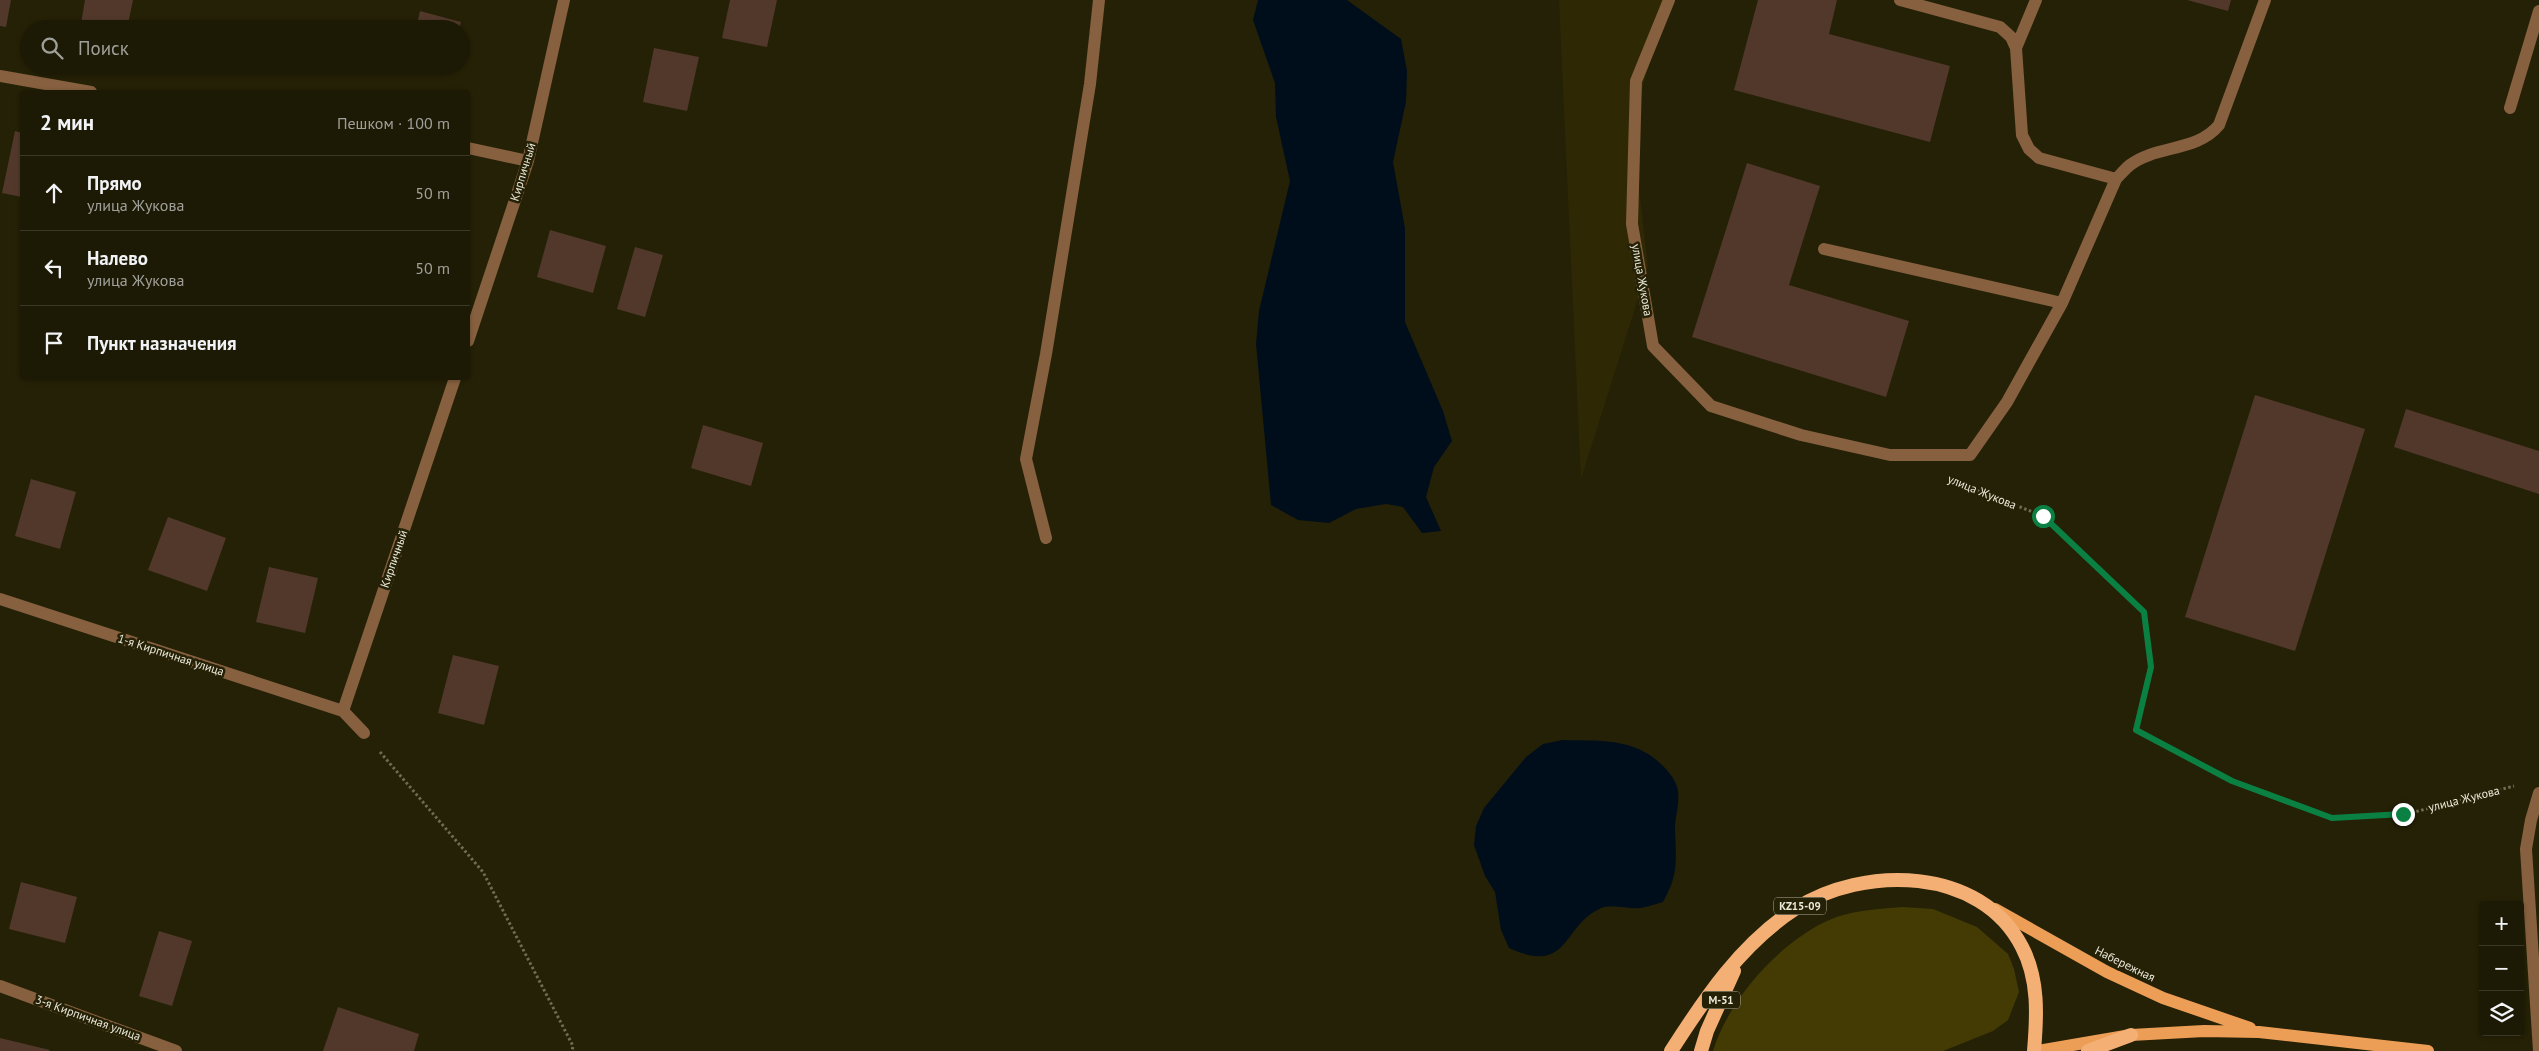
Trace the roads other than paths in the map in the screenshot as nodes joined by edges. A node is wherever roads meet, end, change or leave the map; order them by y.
1 (564, 0) edge
2 (1099, 0) edge
3 (1669, 0) edge
4 (1900, 0) edge
5 (2036, 0) edge
6 (2265, 0) edge
7 (2539, 11) edge
8 (2016, 48) junction
9 (0, 76) edge
10 (80, 90) edge
11 (2510, 108) dead end
12 (470, 148) edge
13 (528, 161) junction
14 (2116, 179) junction
15 (1824, 249) dead end
16 (2062, 303) junction
17 (470, 334) edge
18 (454, 380) edge
19 (1046, 538) dead end
20 (0, 599) edge
21 (343, 711) junction
22 (364, 733) road end
23 (2539, 792) edge
24 (1986, 904) junction
25 (1744, 950) junction
26 (0, 986) edge
27 (2259, 1032) junction
28 (2131, 1034) junction
29 (176, 1051) edge
30 (1671, 1051) edge
31 (1701, 1051) edge
32 (2034, 1051) edge
33 (2038, 1051) edge
34 (2088, 1051) edge
35 (2428, 1051) edge
36 (2539, 1051) edge

1 - 13 street, Кирпичный
2 - 19 street
3 - 16 street, улица Жукова
4 - 8 street
5 - 8 street
6 - 14 street
7 - 11 street
8 - 14 street
9 - 10 street
12 - 13 street
13 - 17 street, Кирпичный
14 - 16 street
15 - 16 street
18 - 21 street, Кирпичный
20 - 21 street, 1-я Кирпичная улица
21 - 22 street
23 - 36 street
24 - 25 highway, KZ15-09
24 - 27 main road, Набережная
24 - 32 highway, KZ15-09
25 - 30 highway, KZ15-09
25 - 31 highway, M-51
26 - 29 street, 3-я Кирпичная улица
27 - 28 main road, Набережная
27 - 35 main road, Набережная
28 - 33 main road, Набережная
28 - 34 highway

